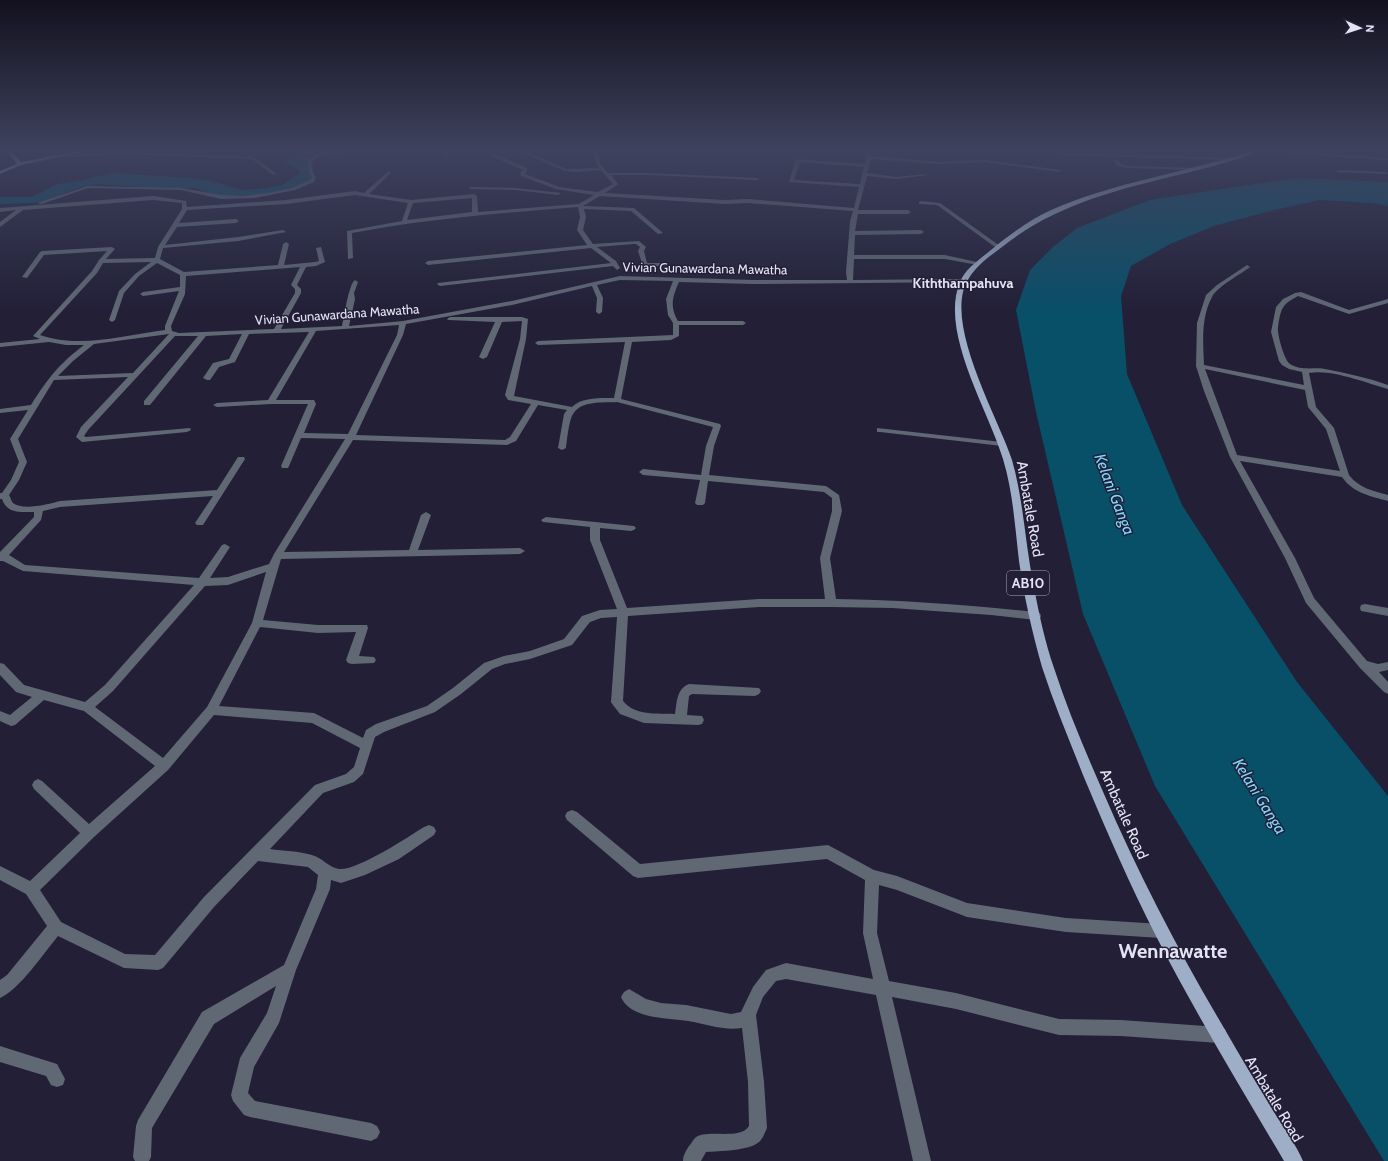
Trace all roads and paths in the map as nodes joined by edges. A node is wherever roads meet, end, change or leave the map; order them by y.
1 (17, 205) edge
2 (66, 205) edge
3 (184, 205) edge
4 (250, 205) edge
5 (410, 205) edge
6 (475, 205) edge
7 (793, 205) edge
8 (857, 205) edge
9 (940, 205) edge
10 (1066, 205) edge
11 (580, 206) junction
12 (20, 209) junction
13 (185, 209) junction
14 (0, 210) edge
15 (9, 210) junction
16 (856, 211) junction
17 (908, 212) dead end
18 (475, 214) junction
19 (236, 221) dead end
20 (404, 222) junction
21 (0, 225) edge
22 (176, 225) junction
23 (283, 232) dead end
24 (921, 232) dead end
25 (660, 233) dead end
26 (853, 233) junction
27 (286, 244) dead end
28 (591, 246) junction
29 (997, 246) junction
30 (161, 247) junction
31 (320, 248) dead end
32 (851, 257) junction
33 (350, 258) dead end
34 (157, 260) junction
35 (101, 261) junction
36 (428, 263) dead end
37 (978, 263) junction
38 (615, 264) junction
39 (304, 265) junction
40 (666, 265) dead end
41 (282, 266) junction
42 (1247, 266) dead end
43 (183, 274) junction
44 (25, 277) dead end
45 (620, 278) junction
46 (677, 280) junction
47 (850, 281) junction
48 (964, 281) junction
49 (355, 282) dead end
50 (440, 284) dead end
51 (594, 285) junction
52 (182, 289) junction
53 (143, 294) dead end
54 (1388, 301) edge
55 (600, 312) dead end
56 (432, 319) junction
57 (112, 320) dead end
58 (499, 320) junction
59 (403, 323) junction
60 (676, 323) junction
61 (743, 323) dead end
62 (345, 328) junction
63 (314, 329) junction
64 (276, 331) junction
65 (171, 333) junction
66 (246, 333) junction
67 (203, 335) junction
68 (36, 336) junction
69 (0, 340) edge
70 (48, 340) junction
71 (629, 340) junction
72 (91, 343) junction
73 (538, 343) dead end
74 (4, 344) edge
75 (0, 353) edge
76 (483, 357) dead end
77 (1200, 366) junction
78 (1305, 371) junction
79 (134, 375) junction
80 (52, 378) junction
81 (207, 378) dead end
82 (1388, 387) edge
83 (1308, 388) junction
84 (617, 400) junction
85 (271, 402) junction
86 (147, 403) dead end
87 (536, 403) junction
88 (217, 405) dead end
89 (32, 407) junction
90 (572, 409) junction
91 (0, 411) edge
92 (186, 430) dead end
93 (880, 430) dead end
94 (298, 435) junction
95 (350, 438) junction
96 (1002, 444) junction
97 (562, 448) dead end
98 (1234, 457) junction
99 (241, 458) dead end
100 (284, 466) dead end
101 (643, 472) dead end
102 (1345, 475) junction
103 (705, 477) junction
104 (220, 493) junction
105 (3, 496) edge
106 (1388, 498) edge
107 (700, 504) dead end
108 (39, 509) junction
109 (426, 515) dead end
110 (546, 520) dead end
111 (200, 523) dead end
112 (595, 525) junction
113 (631, 528) dead end
114 (225, 547) dead end
115 (520, 551) dead end
116 (412, 554) junction
117 (1, 557) edge
118 (275, 561) junction
119 (202, 582) junction
120 (831, 603) junction
121 (1365, 608) dead end
122 (623, 612) junction
123 (1388, 612) edge
124 (1036, 616) junction
125 (257, 623) junction
126 (370, 660) dead end
127 (1364, 665) junction
128 (1388, 666) edge
129 (0, 667) edge
130 (1388, 689) edge
131 (755, 691) dead end
132 (42, 694) junction
133 (87, 707) junction
134 (212, 710) junction
135 (0, 716) edge
136 (680, 719) junction
137 (698, 720) dead end
138 (367, 746) junction
139 (164, 766) junction
140 (38, 785) dead end
141 (572, 816) dead end
142 (429, 831) dead end
143 (89, 833) junction
144 (256, 854) junction
145 (325, 872) junction
146 (0, 873) edge
147 (872, 876) junction
148 (31, 889) junction
149 (56, 927) junction
150 (1161, 930) junction
151 (289, 970) junction
152 (882, 987) junction
153 (0, 990) edge
154 (629, 997) dead end
155 (748, 1014) junction
156 (1219, 1035) junction
157 (0, 1054) edge
158 (57, 1079) dead end
159 (371, 1132) dead end
160 (142, 1157) dead end
161 (692, 1161) edge
162 (922, 1161) edge
163 (1294, 1161) edge

1 - 15 street
2 - 12 street
3 - 13 street
4 - 13 street
5 - 20 street
6 - 18 street
7 - 16 street
8 - 16 street
9 - 29 street
10 - 29 main road, Ambatale Road / AB10
11 - 18 street
11 - 25 street
11 - 28 street
12 - 15 street
12 - 21 street
13 - 22 street
14 - 15 street
16 - 17 street
16 - 26 street
18 - 20 street
19 - 22 street
20 - 33 street
22 - 30 street
23 - 30 street
24 - 26 street
26 - 32 street
27 - 41 street
28 - 36 street
28 - 38 street
28 - 40 street
29 - 37 main road, Ambatale Road / AB10
30 - 34 street
31 - 39 street
32 - 37 street
32 - 47 street
34 - 35 street
34 - 43 street
34 - 57 street
35 - 44 street
35 - 68 street
37 - 48 main road, Ambatale Road / AB10
38 - 45 street
38 - 50 street
39 - 41 street
39 - 64 street
41 - 43 street
42 - 77 street
43 - 52 street
45 - 46 street, Vivian Gunawardana Mawatha
45 - 51 street, Vivian Gunawardana Mawatha
46 - 47 street, Vivian Gunawardana Mawatha
46 - 60 street
47 - 48 street, Vivian Gunawardana Mawatha
48 - 96 main road, Ambatale Road / AB10
49 - 62 street
51 - 55 street
51 - 56 street, Vivian Gunawardana Mawatha
52 - 53 street
52 - 65 street
54 - 78 street
56 - 58 street
56 - 59 street, Vivian Gunawardana Mawatha
58 - 76 street
58 - 87 street
59 - 62 street, Vivian Gunawardana Mawatha
59 - 95 street
60 - 61 street
60 - 71 street
62 - 63 street, Vivian Gunawardana Mawatha
63 - 64 street, Vivian Gunawardana Mawatha
63 - 85 street
64 - 66 street, Vivian Gunawardana Mawatha
65 - 67 street, Vivian Gunawardana Mawatha
65 - 72 street, Vivian Gunawardana Mawatha
65 - 79 street
66 - 67 street, Vivian Gunawardana Mawatha
66 - 81 street
67 - 86 street
68 - 69 street
68 - 70 street
70 - 72 street, Vivian Gunawardana Mawatha
70 - 74 street
71 - 73 street
71 - 84 street
72 - 80 street
74 - 75 street
77 - 83 street
77 - 98 street
78 - 82 street
78 - 83 street
79 - 80 street
79 - 92 street
80 - 89 street
83 - 102 street
84 - 90 street
84 - 103 street
85 - 88 street
85 - 94 street
87 - 90 street
87 - 95 street
89 - 91 street
89 - 105 street
90 - 97 street
93 - 96 street
94 - 95 street
94 - 100 street
95 - 118 street
96 - 124 main road, Ambatale Road / AB10
98 - 102 street
98 - 127 street
99 - 104 street
101 - 103 street
102 - 106 street
103 - 107 street
103 - 120 street
104 - 108 street
104 - 111 street
105 - 108 street
108 - 117 street
109 - 116 street
110 - 112 street
112 - 113 street
112 - 122 street
114 - 119 street
115 - 116 street
116 - 118 street
117 - 119 street
118 - 119 street
118 - 125 street
119 - 133 street
120 - 122 street
120 - 124 street
121 - 123 street
122 - 136 street
122 - 138 street
124 - 150 main road, Ambatale Road / AB10
125 - 126 street
125 - 134 street
127 - 128 street
127 - 130 street
129 - 132 street
131 - 136 street
132 - 133 street
132 - 135 street
133 - 139 street
134 - 138 street
134 - 139 street
136 - 137 street
138 - 144 street
139 - 143 street
140 - 143 street
141 - 147 street
142 - 145 street
143 - 148 street
144 - 145 street
144 - 149 street
145 - 151 street
146 - 148 street
147 - 150 street
147 - 152 street
148 - 149 street
149 - 153 street
150 - 156 main road, Ambatale Road / AB10
151 - 159 street
151 - 160 street
152 - 155 street
152 - 156 street
152 - 162 street
154 - 155 street
155 - 161 street
156 - 163 main road, Ambatale Road / AB10
157 - 158 street

